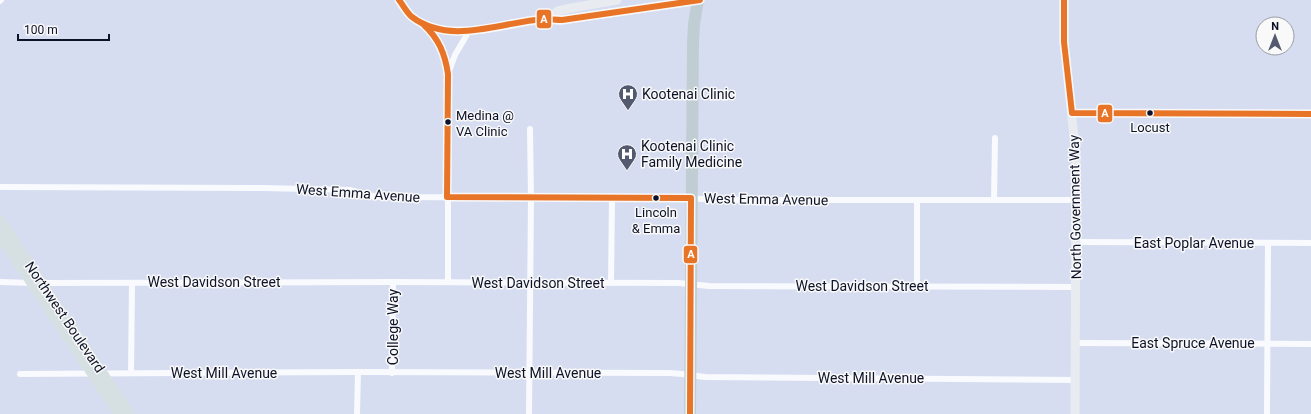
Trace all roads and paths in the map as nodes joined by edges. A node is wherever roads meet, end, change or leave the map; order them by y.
1 (399, 0) edge
2 (617, 0) edge
3 (695, 0) edge
4 (1064, 0) edge
5 (546, 19) junction
6 (424, 25) junction
7 (469, 31) junction
8 (448, 74) junction
9 (1072, 113) junction
10 (1311, 114) edge
11 (530, 129) dead end
12 (995, 138) dead end
13 (0, 187) edge
14 (447, 197) junction
15 (531, 198) junction
16 (612, 198) junction
17 (691, 198) junction
18 (917, 200) junction
19 (994, 200) junction
20 (1076, 200) junction
21 (0, 220) edge
22 (0, 236) edge
23 (1076, 242) junction
24 (1268, 243) junction
25 (1311, 243) edge
26 (0, 282) edge
27 (393, 282) junction
28 (448, 282) junction
29 (530, 282) junction
30 (31, 283) junction
31 (42, 283) junction
32 (132, 283) junction
33 (611, 283) junction
34 (691, 284) junction
35 (916, 286) junction
36 (1076, 287) junction
37 (1076, 343) junction
38 (1268, 344) junction
39 (1311, 344) edge
40 (358, 372) junction
41 (132, 373) junction
42 (392, 373) junction
43 (530, 373) junction
44 (20, 374) dead end
45 (92, 374) junction
46 (103, 374) junction
47 (690, 375) junction
48 (1076, 380) junction
49 (119, 414) edge
50 (130, 414) edge
51 (357, 414) edge
52 (529, 414) edge
53 (690, 414) edge
54 (1075, 414) edge
55 (1267, 414) edge

1 - 6 main road
2 - 5 main road
3 - 5 main road
3 - 17 highway
4 - 9 main road, North Government Way
5 - 7 main road
6 - 7 main road
6 - 8 street
7 - 8 street
8 - 14 street
9 - 10 street
9 - 20 main road, North Government Way
11 - 15 street
12 - 19 street
13 - 14 street, West Emma Avenue
14 - 15 street, West Emma Avenue
14 - 28 street
15 - 16 street, West Emma Avenue
15 - 29 street
16 - 17 street, West Emma Avenue
16 - 33 street
17 - 18 street, West Emma Avenue
17 - 34 highway
18 - 19 street, West Emma Avenue
18 - 35 street
19 - 20 street, West Emma Avenue
20 - 23 main road, North Government Way
21 - 31 main road, Northwest Boulevard
22 - 30 main road, Northwest Boulevard
23 - 24 street, East Poplar Avenue
23 - 36 main road, North Government Way
24 - 25 street, East Poplar Avenue
24 - 38 street
26 - 30 street, West Davidson Street
27 - 28 street, West Davidson Street
27 - 32 street, West Davidson Street
27 - 42 street, College Way
28 - 29 street, West Davidson Street
29 - 33 street, West Davidson Street
29 - 43 street
30 - 31 street, West Davidson Street
30 - 45 main road, Northwest Boulevard
31 - 32 street, West Davidson Street
31 - 46 main road, Northwest Boulevard
32 - 41 street
33 - 34 street, West Davidson Street
34 - 35 street, West Davidson Street
34 - 47 highway
35 - 36 street, West Davidson Street
36 - 37 main road, North Government Way
37 - 38 street, East Spruce Avenue
37 - 48 main road, North Government Way
38 - 39 street, East Spruce Avenue
38 - 55 street
40 - 41 street, West Mill Avenue
40 - 42 street, West Mill Avenue
40 - 51 street
41 - 46 street, West Mill Avenue
42 - 43 street, West Mill Avenue
43 - 47 street, West Mill Avenue
43 - 52 street
44 - 45 street, West Mill Avenue
45 - 46 street, West Mill Avenue
45 - 49 main road, Northwest Boulevard
46 - 50 main road, Northwest Boulevard
47 - 48 street, West Mill Avenue
47 - 53 highway
48 - 54 main road, North Government Way

